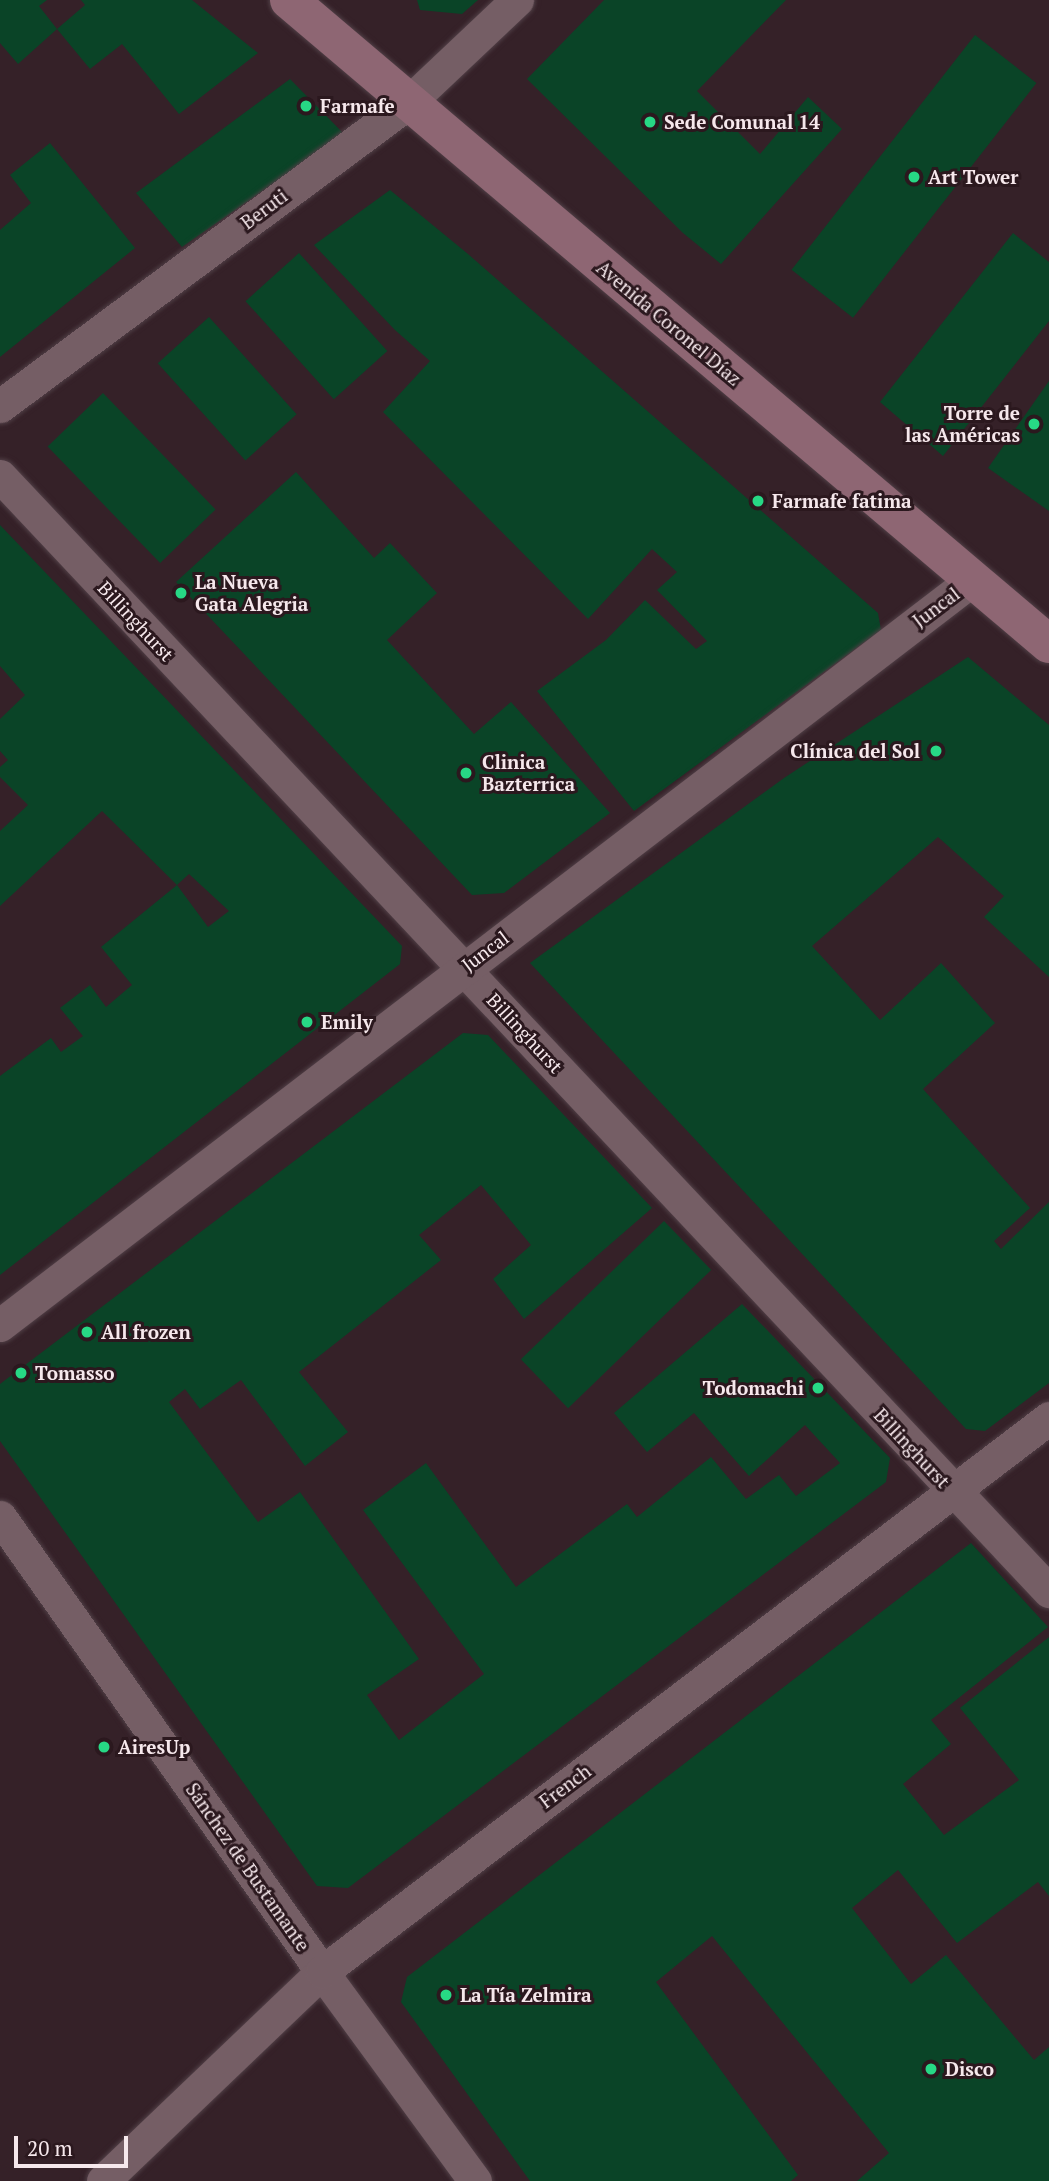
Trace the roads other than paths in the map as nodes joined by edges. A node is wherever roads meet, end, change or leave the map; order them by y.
1 (289, 0) edge
2 (517, 0) edge
3 (408, 103) junction
4 (0, 406) edge
5 (0, 476) edge
6 (972, 580) junction
7 (1049, 645) edge
8 (464, 967) junction
9 (0, 1325) edge
10 (1049, 1418) edge
11 (952, 1491) junction
12 (0, 1517) edge
13 (1049, 1591) edge
14 (322, 1972) junction
15 (103, 2181) edge
16 (475, 2181) edge

1 - 3 main road, Avenida Coronel Díaz
2 - 3 street, Beruti
3 - 4 street, Beruti
3 - 6 main road, Avenida Coronel Díaz
5 - 8 street, Billinghurst
6 - 7 main road, Avenida Coronel Díaz
6 - 8 street, Juncal
8 - 9 street, Juncal
8 - 11 street, Billinghurst
10 - 11 street, French
11 - 13 street, Billinghurst
11 - 14 street, French
12 - 14 street, Sánchez de Bustamante
14 - 15 street, French
14 - 16 street, Sánchez de Bustamante

